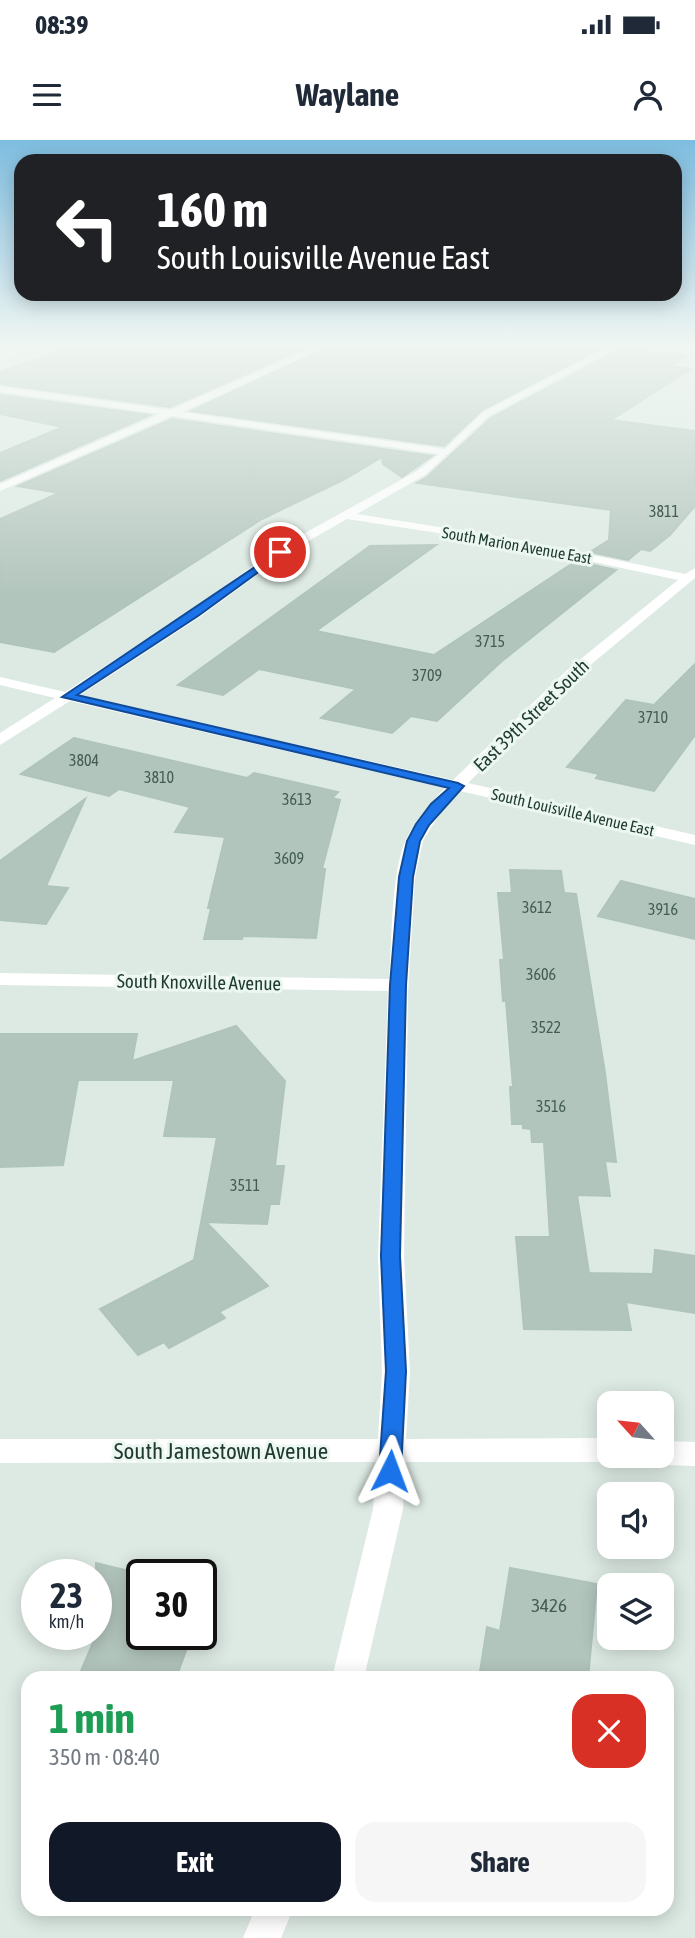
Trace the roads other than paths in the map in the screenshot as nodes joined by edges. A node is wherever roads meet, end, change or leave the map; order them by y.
1 (141, 427) edge
2 (265, 427) edge
3 (473, 427) edge
4 (447, 452) junction
5 (0, 488) edge
6 (344, 515) junction
7 (692, 575) edge
8 (0, 681) edge
9 (67, 697) junction
10 (0, 740) edge
11 (458, 786) junction
12 (695, 840) edge
13 (0, 979) edge
14 (398, 985) junction
15 (597, 1450) edge
16 (0, 1451) edge
17 (391, 1451) junction
18 (674, 1453) edge
19 (695, 1454) edge
20 (350, 1671) edge
21 (271, 1916) edge
22 (262, 1938) edge

1 - 5 street
2 - 4 street
3 - 4 street
4 - 6 street
6 - 7 street, South Marion Avenue East
6 - 9 street
7 - 11 street, East 39th Street South
8 - 9 street, South Louisville Avenue East
9 - 10 street
9 - 11 street, South Louisville Avenue East
11 - 12 street, South Louisville Avenue East
11 - 14 street, East 39th Street South
13 - 14 street, South Knoxville Avenue
14 - 17 street, East 39th Street South
15 - 17 street, South Jamestown Avenue
16 - 17 street, South Jamestown Avenue
17 - 20 street, East 39th Street South
18 - 19 street
21 - 22 street

